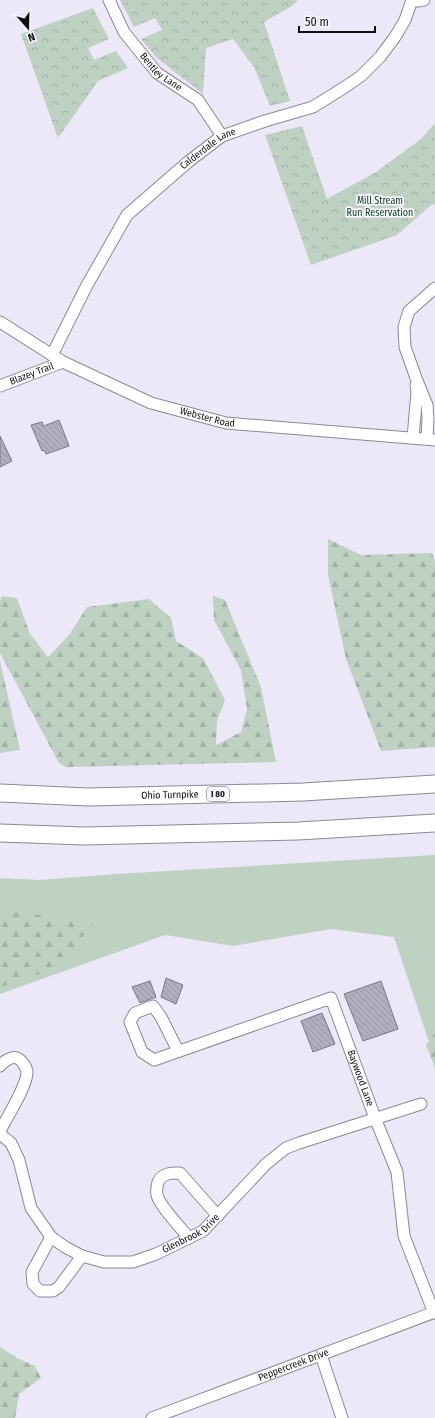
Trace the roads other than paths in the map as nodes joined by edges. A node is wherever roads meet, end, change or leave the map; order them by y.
1 (109, 0) edge
2 (412, 0) edge
3 (424, 0) edge
4 (222, 136) junction
5 (435, 288) edge
6 (0, 322) edge
7 (52, 355) junction
8 (63, 362) junction
9 (416, 378) junction
10 (0, 386) edge
11 (413, 438) junction
12 (431, 439) edge
13 (435, 784) edge
14 (0, 793) edge
15 (435, 823) edge
16 (0, 833) edge
17 (178, 1051) junction
18 (0, 1066) edge
19 (421, 1104) dead end
20 (375, 1118) junction
21 (0, 1131) edge
22 (0, 1134) edge
23 (218, 1216) junction
24 (51, 1237) junction
25 (189, 1238) junction
26 (82, 1256) junction
27 (434, 1313) edge
28 (321, 1355) junction
29 (158, 1417) edge
30 (342, 1418) edge

1 - 4 street, Bentley Lane
2 - 3 street, Calderdale Lane
2 - 4 street, Calderdale Lane
4 - 7 street, Calderdale Lane
5 - 9 street
6 - 7 street, Webster Road
7 - 8 street, Webster Road
8 - 10 street, Blazey Trail
8 - 11 street, Webster Road
9 - 11 street
9 - 12 street
11 - 12 street, Webster Road
13 - 14 highway, Ohio Turnpike / I 80
15 - 16 highway
17 - 17 street, Baywood Lane
17 - 20 street, Baywood Lane
18 - 21 street
19 - 20 street, Glenbrook Drive
20 - 23 street, Glenbrook Drive
20 - 27 street, Baywood Lane
22 - 24 street, Glenbrook Drive
23 - 25 street, Glenbrook Drive
23 - 25 street
24 - 26 street, Glenbrook Drive
24 - 26 street
25 - 26 street, Glenbrook Drive
27 - 28 street, Peppercreek Drive
28 - 29 street, Peppercreek Drive
28 - 30 street

